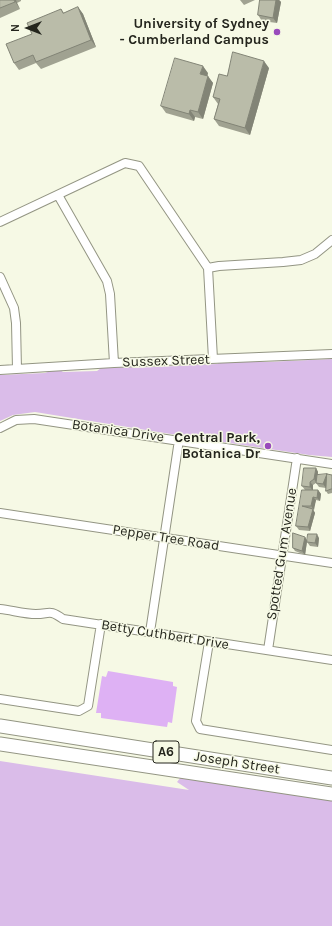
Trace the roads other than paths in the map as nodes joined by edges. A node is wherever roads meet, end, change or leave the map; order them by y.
1 (58, 195) junction
2 (0, 222) edge
3 (332, 240) edge
4 (208, 268) junction
5 (0, 277) edge
6 (332, 354) edge
7 (213, 359) junction
8 (114, 363) junction
9 (17, 369) junction
10 (0, 370) edge
11 (0, 428) edge
12 (179, 440) junction
13 (297, 458) junction
14 (332, 464) edge
15 (0, 513) edge
16 (164, 538) junction
17 (282, 555) junction
18 (332, 563) edge
19 (0, 608) edge
20 (101, 624) junction
21 (150, 632) junction
22 (209, 642) junction
23 (268, 650) junction
24 (332, 660) edge
25 (0, 699) edge
26 (0, 726) edge
27 (0, 744) edge
28 (332, 750) edge
29 (332, 778) edge
30 (332, 794) edge

1 - 2 street
1 - 4 street
1 - 8 street
3 - 4 street
4 - 7 street
5 - 9 street
6 - 7 street, Sussex Street
7 - 8 street, Sussex Street
8 - 9 street, Sussex Street
9 - 10 street, Sussex Street
11 - 12 street, Botanica Drive
12 - 13 street, Botanica Drive
12 - 16 street
13 - 14 street, Botanica Drive
13 - 17 street, Spotted Gum Avenue
15 - 16 street, Pepper Tree Road
16 - 17 street, Pepper Tree Road
16 - 21 street
17 - 18 street, Pepper Tree Road
17 - 23 street, Spotted Gum Avenue
19 - 20 street, Betty Cuthbert Drive
20 - 21 street, Betty Cuthbert Drive
20 - 25 street
21 - 22 street, Betty Cuthbert Drive
22 - 23 street, Betty Cuthbert Drive
22 - 28 street
23 - 24 street, Betty Cuthbert Drive
26 - 29 highway, Joseph Street / A6
27 - 30 highway, Joseph Street / A6

